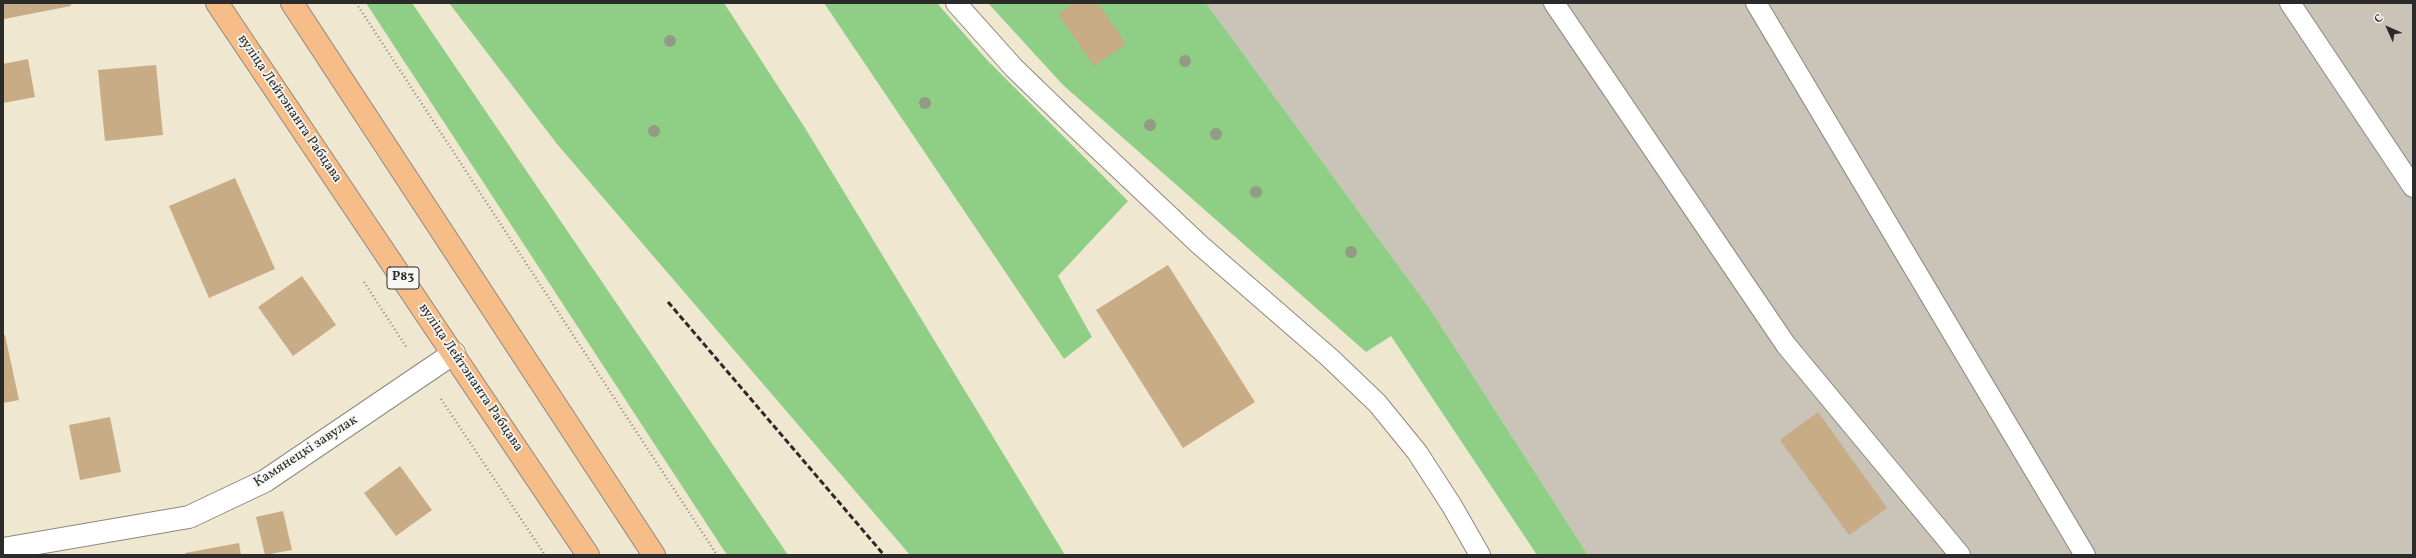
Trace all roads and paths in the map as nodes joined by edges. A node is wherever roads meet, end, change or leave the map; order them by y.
1 (217, 3) edge
2 (292, 3) edge
3 (356, 3) edge
4 (956, 3) edge
5 (1554, 3) edge
6 (1756, 3) edge
7 (2290, 3) edge
8 (2413, 187) edge
9 (454, 353) junction
10 (3, 548) edge
11 (588, 555) edge
12 (654, 555) edge
13 (717, 555) edge
14 (1480, 555) edge
15 (1960, 555) edge
16 (2085, 555) edge

1 - 9 highway, вуліца Лейтэнанта Рабцава / Р83
2 - 12 highway
3 - 13 path
4 - 14 lane
5 - 15 lane
6 - 16 lane
7 - 8 lane
9 - 10 street, Камянецкі завулак
9 - 11 highway, вуліца Лейтэнанта Рабцава / Р83

